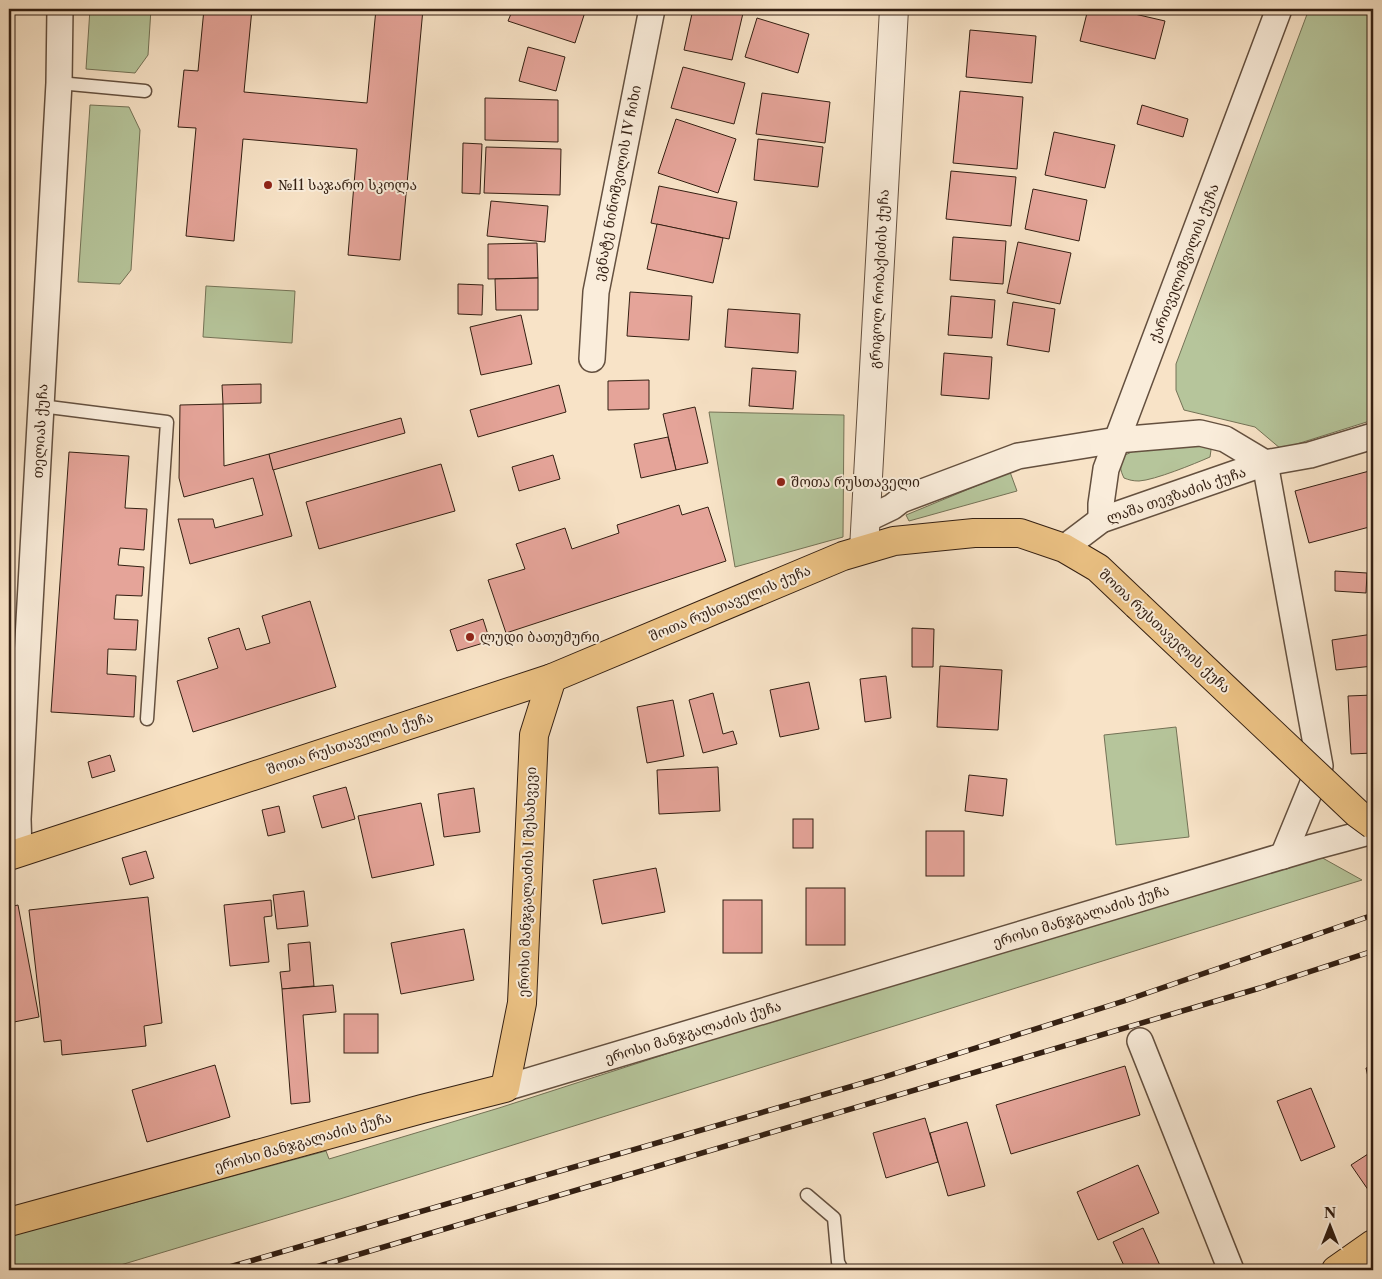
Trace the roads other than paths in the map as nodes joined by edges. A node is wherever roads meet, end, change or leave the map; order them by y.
1 (60, 9) edge
2 (652, 9) edge
3 (894, 9) edge
4 (1279, 9) edge
5 (59, 83) junction
6 (145, 91) dead end
7 (592, 359) dead end
8 (41, 406) junction
9 (1373, 436) edge
10 (1117, 440) junction
11 (1265, 463) junction
12 (867, 519) junction
13 (1101, 520) junction
14 (1064, 548) junction
15 (864, 549) junction
16 (552, 678) junction
17 (148, 719) dead end
18 (1373, 825) edge
19 (1373, 831) edge
20 (14, 854) edge
21 (1283, 856) junction
22 (1140, 1041) dead end
23 (505, 1088) junction
24 (807, 1195) dead end
25 (9, 1222) edge
26 (1373, 1244) edge
27 (842, 1270) edge
28 (1230, 1270) edge
29 (1336, 1270) edge

1 - 5 street, თელიას ქუჩა
2 - 7 street, ეგნატე ნინოშვილის IV ჩიხი
3 - 12 street, გრიგოლ რობაქიძის ქუჩა
4 - 10 street, ქართველიშვილის ქუჩა
5 - 6 lane
5 - 8 street, თელიას ქუჩა
8 - 17 lane
8 - 20 street, თელიას ქუჩა
9 - 11 street, ლაშა თევზაძის ქუჩა
10 - 11 street, ლაშა თევზაძის ქუჩა
10 - 12 street, ლაშა თევზაძის ქუჩა
10 - 13 street, ქართველიშვილის ქუჩა
11 - 13 street, ლაშა თევზაძის ქუჩა
11 - 21 street
12 - 15 street, გრიგოლ რობაქიძის ქუჩა
13 - 14 street, ლაშა თევზაძის ქუჩა
14 - 15 main road, შოთა რუსთაველის ქუჩა
14 - 18 main road, შოთა რუსთაველის ქუჩა, bridge
15 - 16 main road, შოთა რუსთაველის ქუჩა
16 - 20 main road, შოთა რუსთაველის ქუჩა
16 - 23 main road, ეროსი მანჯგალაძის I შესახვევი
19 - 21 street, ეროსი მანჯგალაძის ქუჩა
21 - 23 street, ეროსი მანჯგალაძის ქუჩა
22 - 28 street
23 - 25 main road, ეროსი მანჯგალაძის ქუჩა
24 - 27 lane
26 - 29 main road

